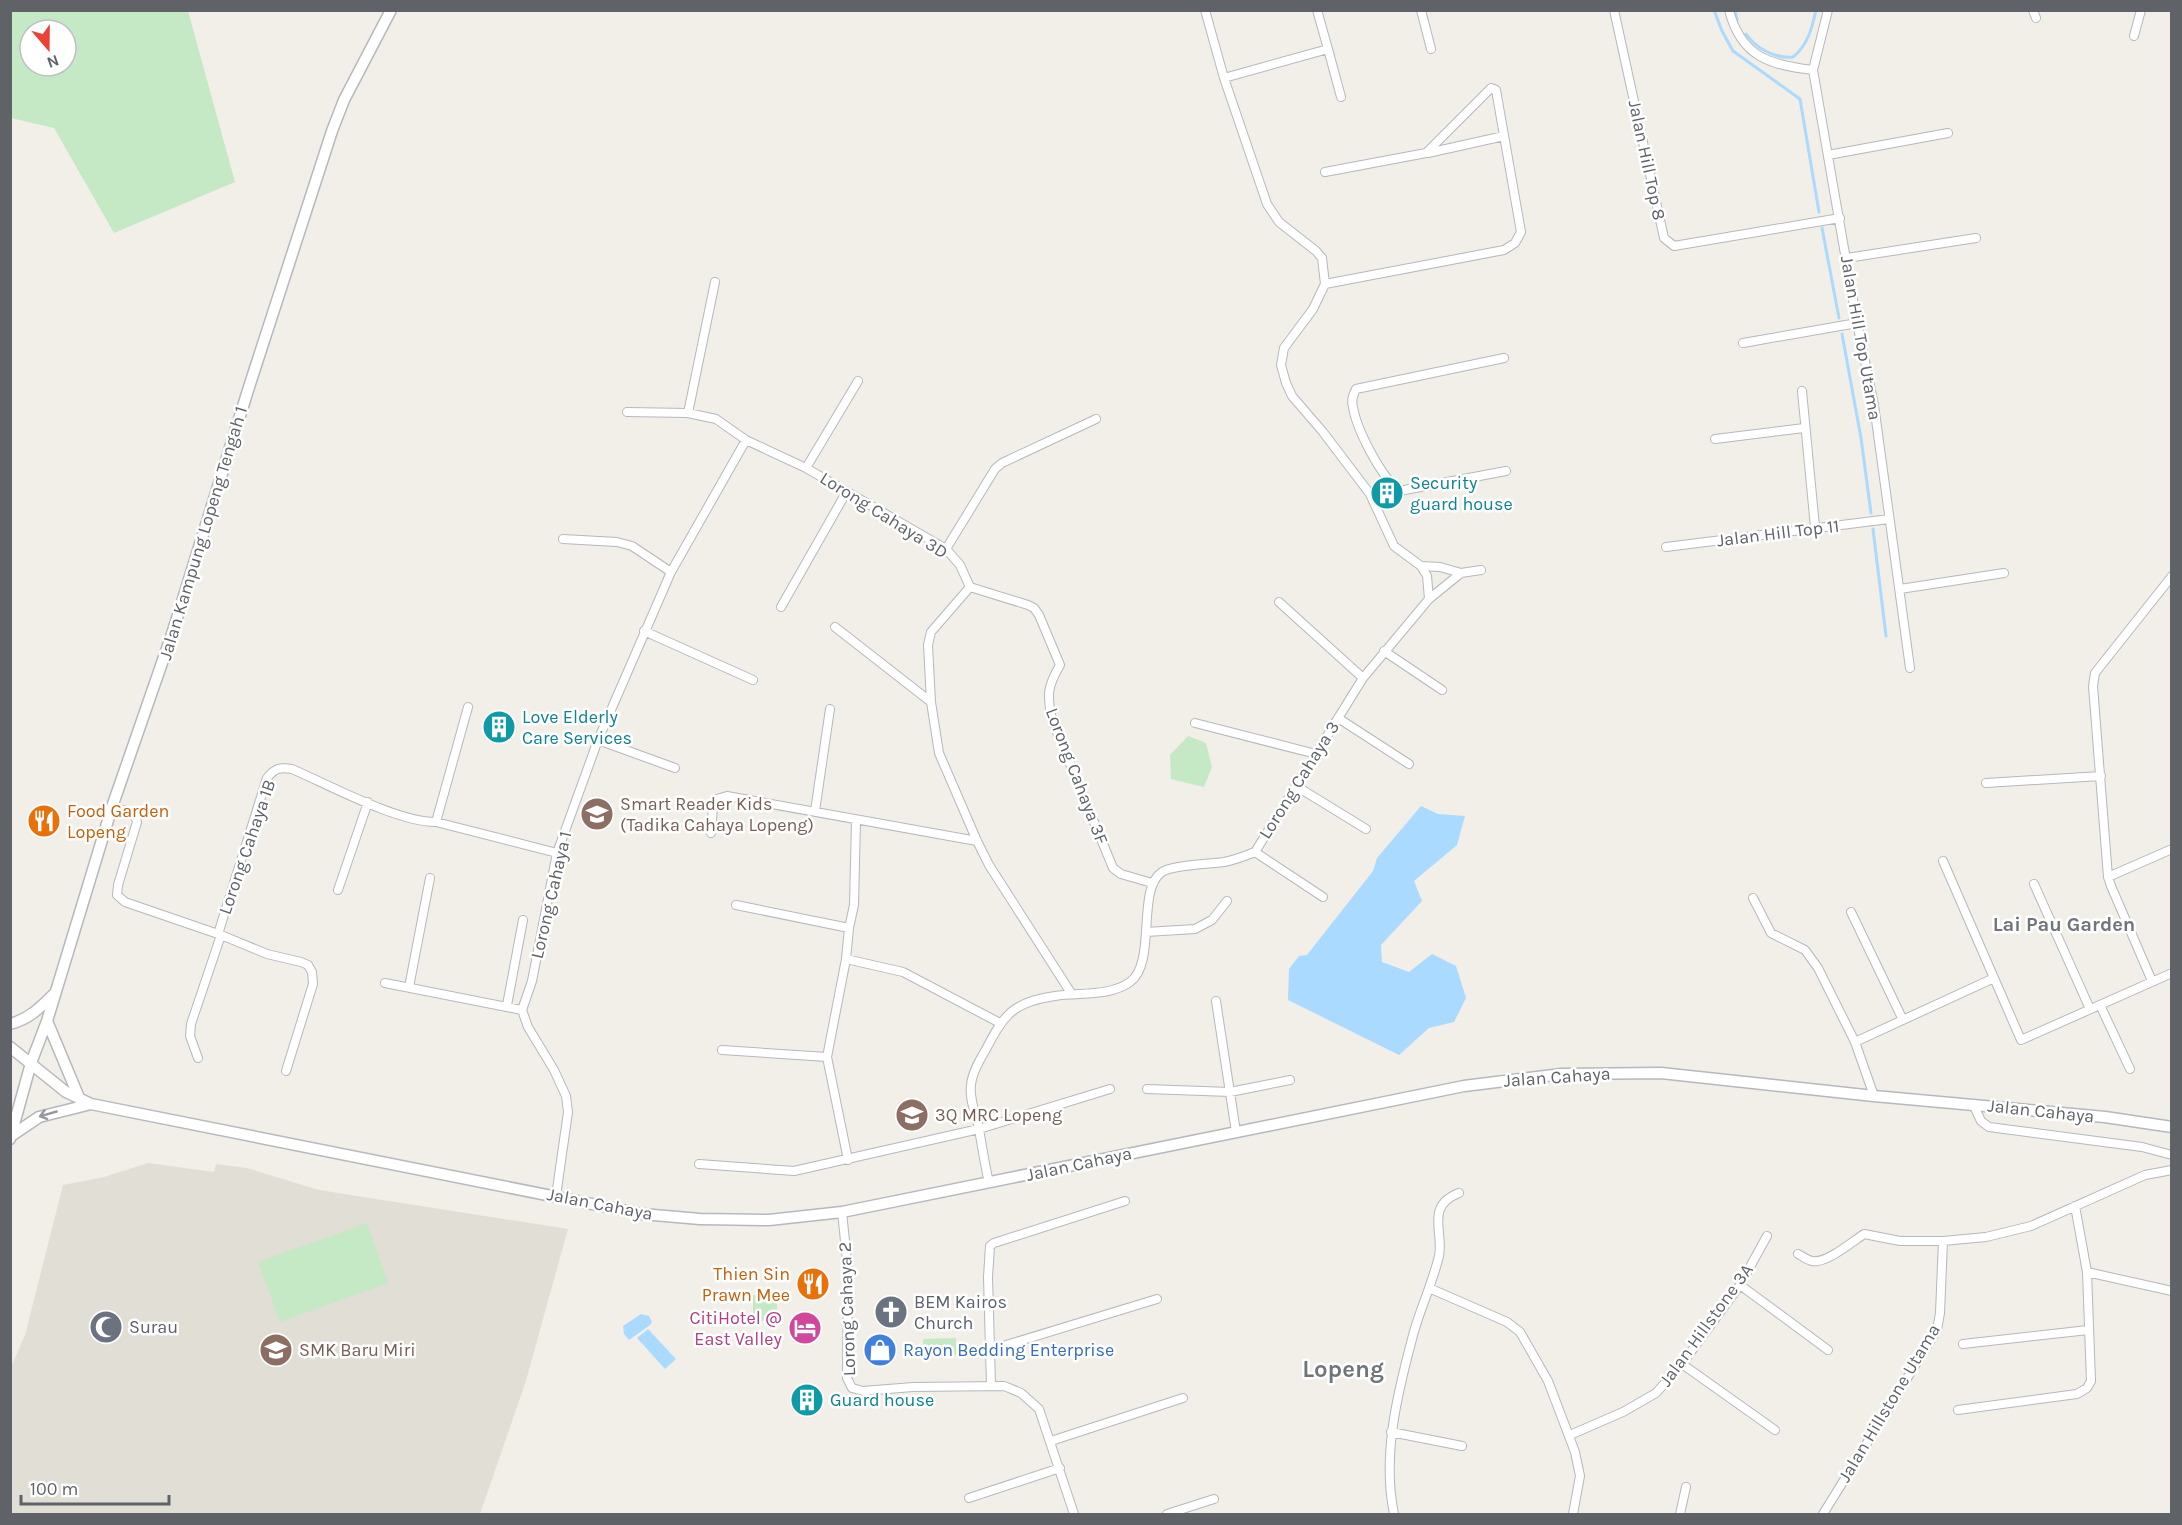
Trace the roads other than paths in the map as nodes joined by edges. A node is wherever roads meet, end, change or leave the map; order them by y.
1 (391, 10) edge
2 (1205, 10) edge
3 (1317, 10) edge
4 (1421, 10) edge
5 (1614, 10) edge
6 (1730, 10) edge
7 (1828, 10) edge
8 (2141, 10) edge
9 (2134, 36) dead end
10 (1328, 49) junction
11 (1431, 49) dead end
12 (1813, 70) junction
13 (1224, 78) junction
14 (1341, 97) dead end
15 (1948, 133) dead end
16 (1504, 136) junction
17 (1426, 153) junction
18 (1828, 155) junction
19 (1325, 172) dead end
20 (1840, 218) junction
21 (1976, 238) dead end
22 (1847, 258) junction
23 (715, 282) dead end
24 (1325, 284) junction
25 (1857, 323) junction
26 (1743, 343) dead end
27 (1504, 358) dead end
28 (858, 381) dead end
29 (1802, 392) dead end
30 (627, 412) dead end
31 (688, 413) junction
32 (1096, 419) dead end
33 (1804, 428) junction
34 (1715, 439) dead end
35 (746, 440) junction
36 (806, 468) junction
37 (1506, 471) dead end
38 (1391, 485) junction
39 (847, 490) junction
40 (1399, 491) junction
41 (1370, 494) junction
42 (1376, 506) junction
43 (1889, 519) junction
44 (1815, 527) junction
45 (563, 539) dead end
46 (1666, 547) dead end
47 (946, 549) junction
48 (1420, 567) junction
49 (1481, 570) dead end
50 (670, 573) junction
51 (1461, 573) junction
52 (2004, 573) dead end
53 (2172, 576) edge
54 (970, 587) junction
55 (1900, 589) junction
56 (1429, 599) junction
57 (1279, 602) dead end
58 (781, 607) dead end
59 (835, 627) dead end
60 (644, 631) junction
61 (1384, 651) junction
62 (1910, 668) dead end
63 (1363, 678) junction
64 (753, 680) dead end
65 (1442, 690) dead end
66 (932, 702) junction
67 (468, 707) dead end
68 (830, 709) dead end
69 (1338, 718) junction
70 (1195, 723) dead end
71 (597, 740) junction
72 (1316, 754) junction
73 (1410, 764) dead end
74 (675, 768) dead end
75 (2102, 776) junction
76 (1986, 783) dead end
77 (1296, 786) junction
78 (368, 802) junction
79 (112, 807) junction
80 (815, 811) junction
81 (856, 820) junction
82 (436, 822) junction
83 (1366, 829) dead end
84 (711, 833) dead end
85 (976, 841) junction
86 (2172, 849) edge
87 (1255, 852) junction
88 (557, 853) junction
89 (1943, 861) dead end
90 (2108, 877) junction
91 (430, 878) dead end
92 (1152, 883) junction
93 (2034, 884) dead end
94 (338, 890) dead end
95 (1323, 897) dead end
96 (1753, 898) dead end
97 (1227, 901) dead end
98 (736, 905) dead end
99 (1851, 912) dead end
100 (523, 920) dead end
101 (849, 928) junction
102 (1146, 932) junction
103 (220, 934) junction
104 (846, 959) junction
105 (2172, 973) edge
106 (1994, 978) junction
107 (2152, 981) junction
108 (385, 983) dead end
109 (409, 987) junction
110 (55, 993) junction
111 (1071, 993) junction
112 (1216, 1001) dead end
113 (507, 1005) junction
114 (2100, 1005) junction
115 (2090, 1009) junction
116 (522, 1010) junction
117 (1903, 1020) junction
118 (47, 1021) junction
119 (1000, 1023) junction
120 (10, 1024) edge
121 (1854, 1042) junction
122 (10, 1047) edge
123 (722, 1050) dead end
124 (827, 1057) junction
125 (198, 1058) dead end
126 (31, 1063) junction
127 (2130, 1069) dead end
128 (286, 1071) dead end
129 (1290, 1080) dead end
130 (1110, 1089) dead end
131 (1147, 1089) dead end
132 (1230, 1092) junction
133 (1874, 1096) junction
134 (85, 1102) junction
135 (1973, 1104) junction
136 (10, 1108) edge
137 (2172, 1127) edge
138 (978, 1129) junction
139 (1236, 1132) junction
140 (12, 1134) edge
141 (2172, 1155) edge
142 (848, 1160) junction
143 (699, 1164) dead end
144 (2172, 1170) edge
145 (989, 1183) junction
146 (1459, 1193) dead end
147 (556, 1196) junction
148 (1125, 1202) dead end
149 (2075, 1206) junction
150 (842, 1212) junction
151 (1767, 1236) dead end
152 (1943, 1241) junction
153 (1798, 1254) dead end
154 (2087, 1272) junction
155 (1740, 1285) junction
156 (1429, 1288) junction
157 (2172, 1291) edge
158 (1157, 1299) dead end
159 (2088, 1330) junction
160 (1963, 1344) dead end
161 (990, 1350) junction
162 (1828, 1350) dead end
163 (1682, 1364) junction
164 (991, 1386) junction
165 (1183, 1398) dead end
166 (1958, 1410) dead end
167 (1775, 1430) dead end
168 (1391, 1432) junction
169 (1570, 1436) junction
170 (1051, 1441) junction
171 (1462, 1446) dead end
172 (1060, 1468) junction
173 (1686, 1487) dead end
174 (969, 1498) dead end
175 (1214, 1499) dead end
176 (1074, 1515) edge
177 (1167, 1515) edge
178 (1394, 1515) edge
179 (1573, 1515) edge
180 (1680, 1515) edge
181 (1823, 1515) edge

1 - 79 street, Jalan Kampung Lopeng Tengah 1
2 - 13 street
3 - 10 street
4 - 11 street
5 - 20 street, Jalan Hill Top 8
6 - 12 street
7 - 12 street, Jalan Hill Top Utama
8 - 9 street
10 - 13 street
10 - 14 street
12 - 18 street, Jalan Hill Top Utama
13 - 24 street
15 - 18 street
16 - 17 street
16 - 17 street
16 - 24 street
17 - 19 street
18 - 20 street, Jalan Hill Top Utama
20 - 22 street, Jalan Hill Top Utama
21 - 22 street
22 - 25 street, Jalan Hill Top Utama
23 - 31 street
24 - 41 street
25 - 26 street
25 - 43 street, Jalan Hill Top Utama
27 - 38 street
28 - 36 street
29 - 33 street
30 - 31 street, Lorong Cahaya 3D
31 - 35 street, Lorong Cahaya 3D
32 - 47 street
33 - 34 street
33 - 44 street
35 - 36 street, Lorong Cahaya 3D
35 - 50 street, Lorong Cahaya 1
36 - 39 street, Lorong Cahaya 3D
37 - 40 street
38 - 40 street
38 - 41 street
39 - 47 street, Lorong Cahaya 3D
39 - 58 street
40 - 42 street
41 - 42 street
42 - 48 street
43 - 44 street, Jalan Hill Top 11
43 - 55 street, Jalan Hill Top Utama
44 - 46 street, Jalan Hill Top 11
45 - 50 street
47 - 54 street, Lorong Cahaya 3D
48 - 51 street
48 - 56 street
49 - 51 street
50 - 60 street, Lorong Cahaya 1
51 - 56 street, Lorong Cahaya 3
52 - 55 street
53 - 75 street
54 - 66 street
54 - 92 street, Lorong Cahaya 3F
55 - 62 street, Jalan Hill Top Utama
56 - 61 street, Lorong Cahaya 3
57 - 63 street
59 - 66 street
60 - 64 street
60 - 71 street, Lorong Cahaya 1
61 - 63 street, Lorong Cahaya 3
61 - 65 street
63 - 69 street, Lorong Cahaya 3
66 - 85 street
67 - 82 street
68 - 80 street
69 - 72 street, Lorong Cahaya 3
69 - 73 street
70 - 72 street
71 - 74 street
71 - 88 street, Lorong Cahaya 1
72 - 77 street, Lorong Cahaya 3
75 - 76 street
75 - 90 street
77 - 83 street
77 - 87 street, Lorong Cahaya 3
78 - 82 street, Lorong Cahaya 1B
78 - 94 street
78 - 103 street, Lorong Cahaya 1B
79 - 103 street
79 - 110 street, Jalan Kampung Lopeng Tengah 1
80 - 81 street
80 - 84 street
81 - 85 street
81 - 101 street
82 - 88 street, Lorong Cahaya 1B
85 - 111 street
86 - 90 street
87 - 92 street, Lorong Cahaya 3
87 - 95 street
88 - 116 street, Lorong Cahaya 1
89 - 106 street
90 - 107 street
91 - 109 street
92 - 102 street
93 - 115 street
96 - 121 street
97 - 102 street
98 - 101 street
99 - 117 street
100 - 113 street
101 - 104 street
102 - 111 street
103 - 125 street
103 - 128 street
104 - 119 street
104 - 124 street
105 - 107 street
106 - 115 street
106 - 117 street
107 - 114 street
108 - 109 street
109 - 113 street
110 - 118 street, Jalan Kampung Lopeng Tengah 1
110 - 120 street
111 - 119 street
112 - 132 street
113 - 116 street
114 - 115 street
114 - 127 street
116 - 147 street
117 - 121 street
118 - 126 street, Jalan Kampung Lopeng Tengah 1
118 - 134 street
119 - 138 street
121 - 133 street
122 - 126 street, Jalan Cahaya
123 - 124 street
124 - 142 street
126 - 134 street, Jalan Cahaya
126 - 140 street, Jalan Kampung Lopeng Tengah 1
129 - 132 street
130 - 138 street
131 - 132 street
132 - 139 street
133 - 135 street, Jalan Cahaya
133 - 139 street, Jalan Cahaya
134 -> 140 street
134 - 147 street, Jalan Cahaya
135 - 137 street, Jalan Cahaya
135 - 141 street
136 - 140 street
138 - 142 street
138 - 145 street
139 - 145 street, Jalan Cahaya
142 - 143 street
144 - 149 street
145 - 150 street, Jalan Cahaya
146 - 156 street
147 - 150 street, Jalan Cahaya
148 - 161 street
149 - 152 street
149 - 154 street
150 - 164 street, Lorong Cahaya 2
151 - 155 street, Jalan Hillstone 3A
152 - 153 street
152 - 181 street, Jalan Hillstone Utama
154 - 157 street
154 - 159 street
155 - 162 street
155 - 163 street, Jalan Hillstone 3A
156 - 168 street
156 - 169 street
158 - 161 street
159 - 160 street
159 - 166 street
161 - 164 street
163 - 167 street
163 - 169 street, Jalan Hillstone 3A
164 - 170 street, Lorong Cahaya 2
165 - 170 street
168 - 171 street
168 - 178 street
169 - 179 street
170 - 172 street, Lorong Cahaya 2
172 - 174 street
172 - 176 street, Lorong Cahaya 2
173 - 180 street
175 - 177 street

